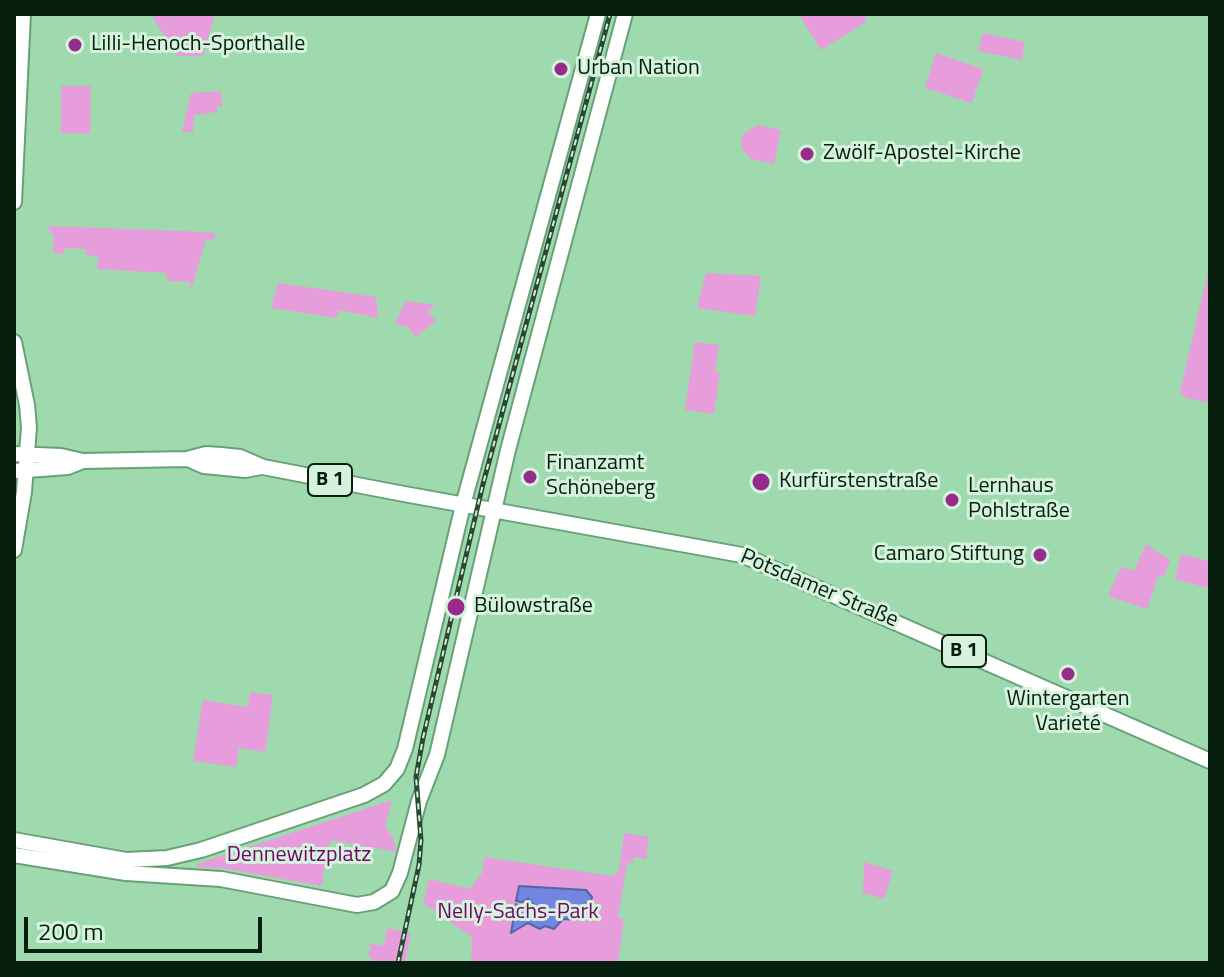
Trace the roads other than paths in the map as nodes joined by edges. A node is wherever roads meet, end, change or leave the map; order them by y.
1 (23, 14) edge
2 (598, 14) edge
3 (625, 14) edge
4 (14, 202) edge
5 (14, 342) edge
6 (21, 454) edge
7 (83, 461) junction
8 (20, 471) edge
9 (463, 505) junction
10 (494, 511) junction
11 (14, 550) edge
12 (1210, 761) edge
13 (14, 840) edge
14 (14, 855) edge

1 - 4 main road
2 - 9 main road
3 - 10 main road
5 - 6 main road
6 - 7 main road, Potsdamer Straße / B 1
6 - 8 main road
7 - 8 main road, Potsdamer Straße / B 1
7 - 9 main road, Potsdamer Straße / B 1
8 - 11 main road
9 - 10 main road, Potsdamer Straße / B 1
9 - 13 main road
10 - 12 main road, Potsdamer Straße / B 1
10 - 14 main road

